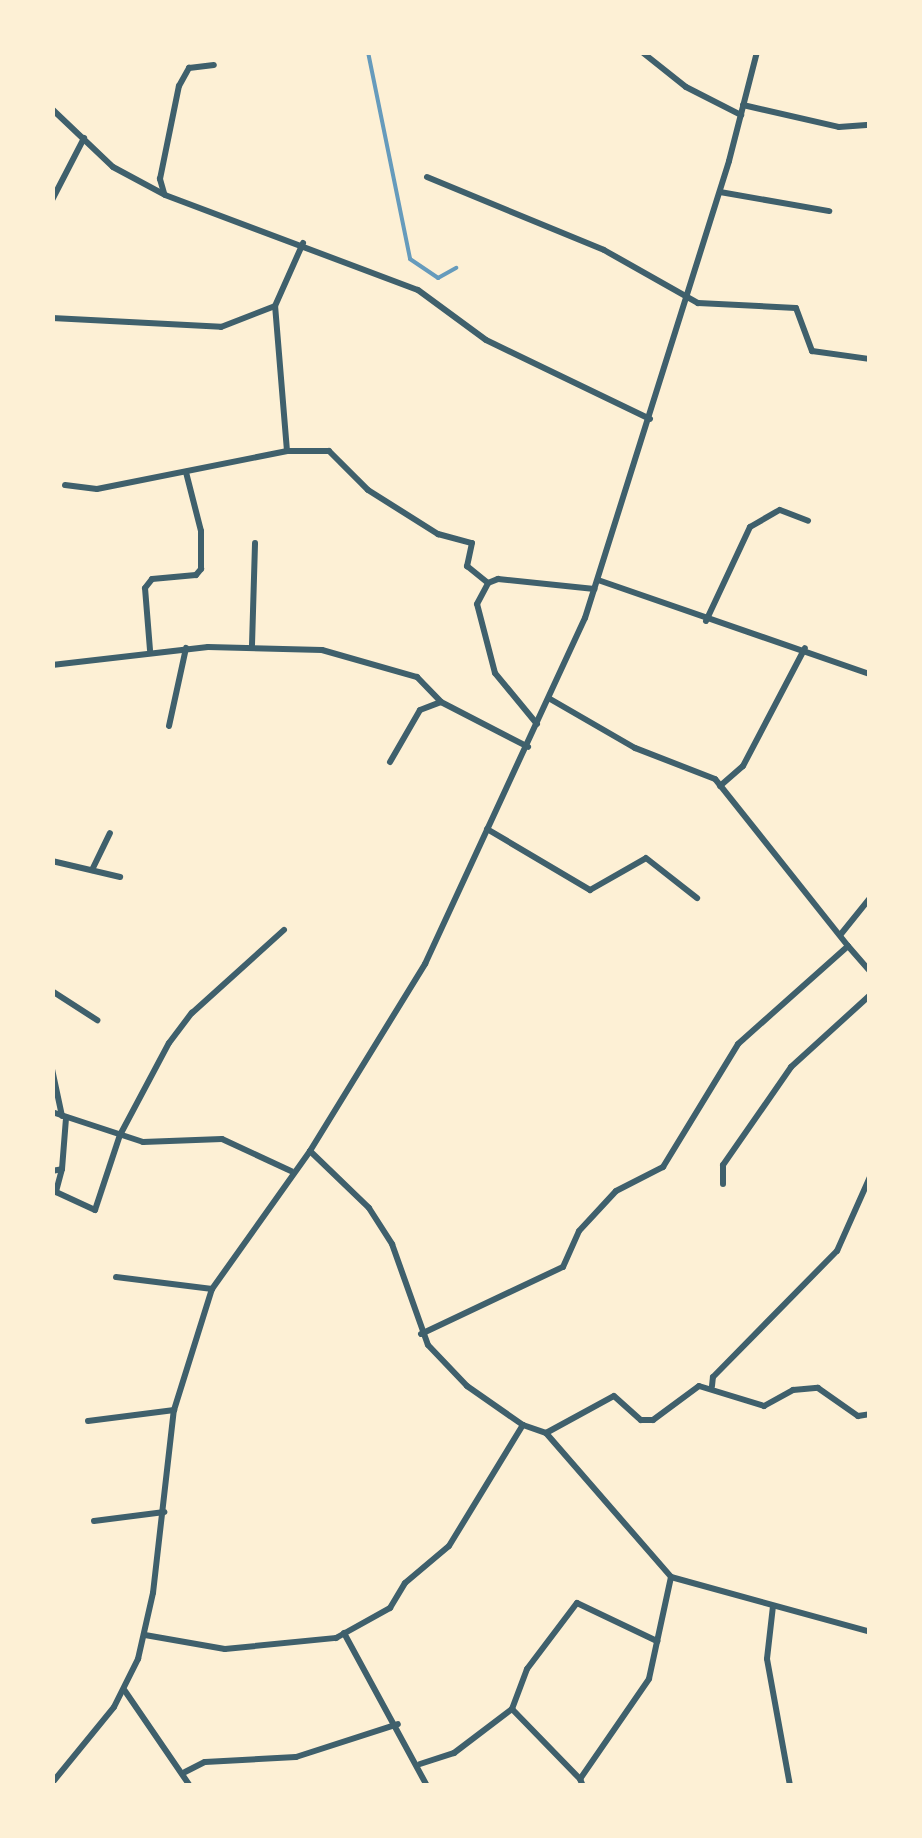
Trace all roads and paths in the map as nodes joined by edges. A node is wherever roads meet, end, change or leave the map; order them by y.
1 (642, 52) edge
2 (757, 52) edge
3 (214, 65) dead end
4 (744, 105) junction
5 (52, 109) edge
6 (741, 114) junction
7 (870, 125) edge
8 (84, 138) junction
9 (427, 177) dead end
10 (720, 192) junction
11 (164, 195) junction
12 (52, 200) edge
13 (830, 211) dead end
14 (303, 243) junction
15 (686, 295) junction
16 (275, 306) junction
17 (52, 318) edge
18 (870, 359) edge
19 (650, 419) junction
20 (288, 451) junction
21 (186, 472) junction
22 (66, 485) dead end
23 (808, 521) dead end
24 (255, 543) dead end
25 (598, 580) junction
26 (488, 583) junction
27 (594, 589) junction
28 (706, 621) junction
29 (252, 646) junction
30 (186, 648) junction
31 (804, 648) junction
32 (150, 650) junction
33 (52, 665) edge
34 (870, 674) edge
35 (550, 699) junction
36 (441, 702) junction
37 (537, 724) junction
38 (168, 726) dead end
39 (528, 747) junction
40 (390, 762) dead end
41 (720, 786) junction
42 (487, 829) junction
43 (110, 833) dead end
44 (52, 861) edge
45 (92, 870) junction
46 (120, 877) dead end
47 (697, 898) dead end
48 (870, 898) edge
49 (284, 930) dead end
50 (841, 934) junction
51 (848, 946) junction
52 (870, 971) edge
53 (52, 991) edge
54 (870, 995) edge
55 (97, 1020) dead end
56 (52, 1069) edge
57 (52, 1112) edge
58 (64, 1117) junction
59 (120, 1135) junction
60 (310, 1151) junction
61 (62, 1168) junction
62 (52, 1171) edge
63 (291, 1171) junction
64 (870, 1177) edge
65 (723, 1184) dead end
66 (116, 1277) dead end
67 (212, 1290) junction
68 (421, 1334) junction
69 (712, 1386) junction
70 (174, 1410) junction
71 (870, 1414) edge
72 (88, 1421) dead end
73 (523, 1426) junction
74 (546, 1434) junction
75 (164, 1512) junction
76 (94, 1521) dead end
77 (672, 1576) junction
78 (773, 1606) junction
79 (870, 1632) edge
80 (344, 1633) junction
81 (144, 1636) junction
82 (657, 1641) junction
83 (125, 1691) junction
84 (512, 1710) junction
85 (398, 1724) junction
86 (420, 1764) junction
87 (184, 1772) junction
88 (581, 1782) edge
89 (52, 1783) edge
90 (190, 1786) edge
91 (427, 1786) edge
92 (790, 1786) edge

1 - 6 street
2 - 4 street
3 - 11 street
4 - 6 street
4 - 7 street
5 - 8 street
6 - 10 street
8 - 11 street
8 - 12 street
9 - 15 street
10 - 13 street
10 - 15 street
11 - 14 street
14 - 16 street
14 - 19 street
15 - 18 street
15 - 19 street
16 - 17 street
16 - 20 street
19 - 25 street
20 - 21 street
20 - 26 street
21 - 22 street
21 - 32 street
23 - 28 street
24 - 29 street
25 - 27 street
25 - 28 street
26 - 27 street
26 - 37 street
27 - 35 street
28 - 31 street
29 - 30 street
29 - 36 street
30 - 32 street
30 - 38 street
31 - 34 street
31 - 41 street
32 - 33 street
35 - 37 street
35 - 41 street
36 - 39 street
36 - 40 street
37 - 39 street
39 - 42 street
41 - 50 street
42 - 47 street
42 - 60 street
43 - 45 street
44 - 45 street
45 - 46 street
48 - 50 street
49 - 59 street
50 - 51 street
51 - 52 street
51 - 68 street
53 - 55 street
54 - 65 street
56 - 58 street
57 - 58 street
58 - 59 street
58 - 61 street
59 - 61 street
59 - 63 street
60 - 63 street
60 - 68 street
61 - 62 street
63 - 67 street
64 - 69 street
66 - 67 street
67 - 70 street
68 - 73 street
69 - 71 street
69 - 74 street
70 - 72 street
70 - 75 street
73 - 74 street
73 - 80 street
74 - 77 street
75 - 76 street
75 - 81 street
77 - 78 street
77 - 82 street
78 - 79 street
78 - 92 street
80 - 81 street
80 - 85 street
81 - 83 street
82 - 84 street
82 - 88 street
83 - 87 street
83 - 89 street
84 - 86 street
84 - 88 street
85 - 86 street
85 - 87 street
86 - 91 street
87 - 90 street

